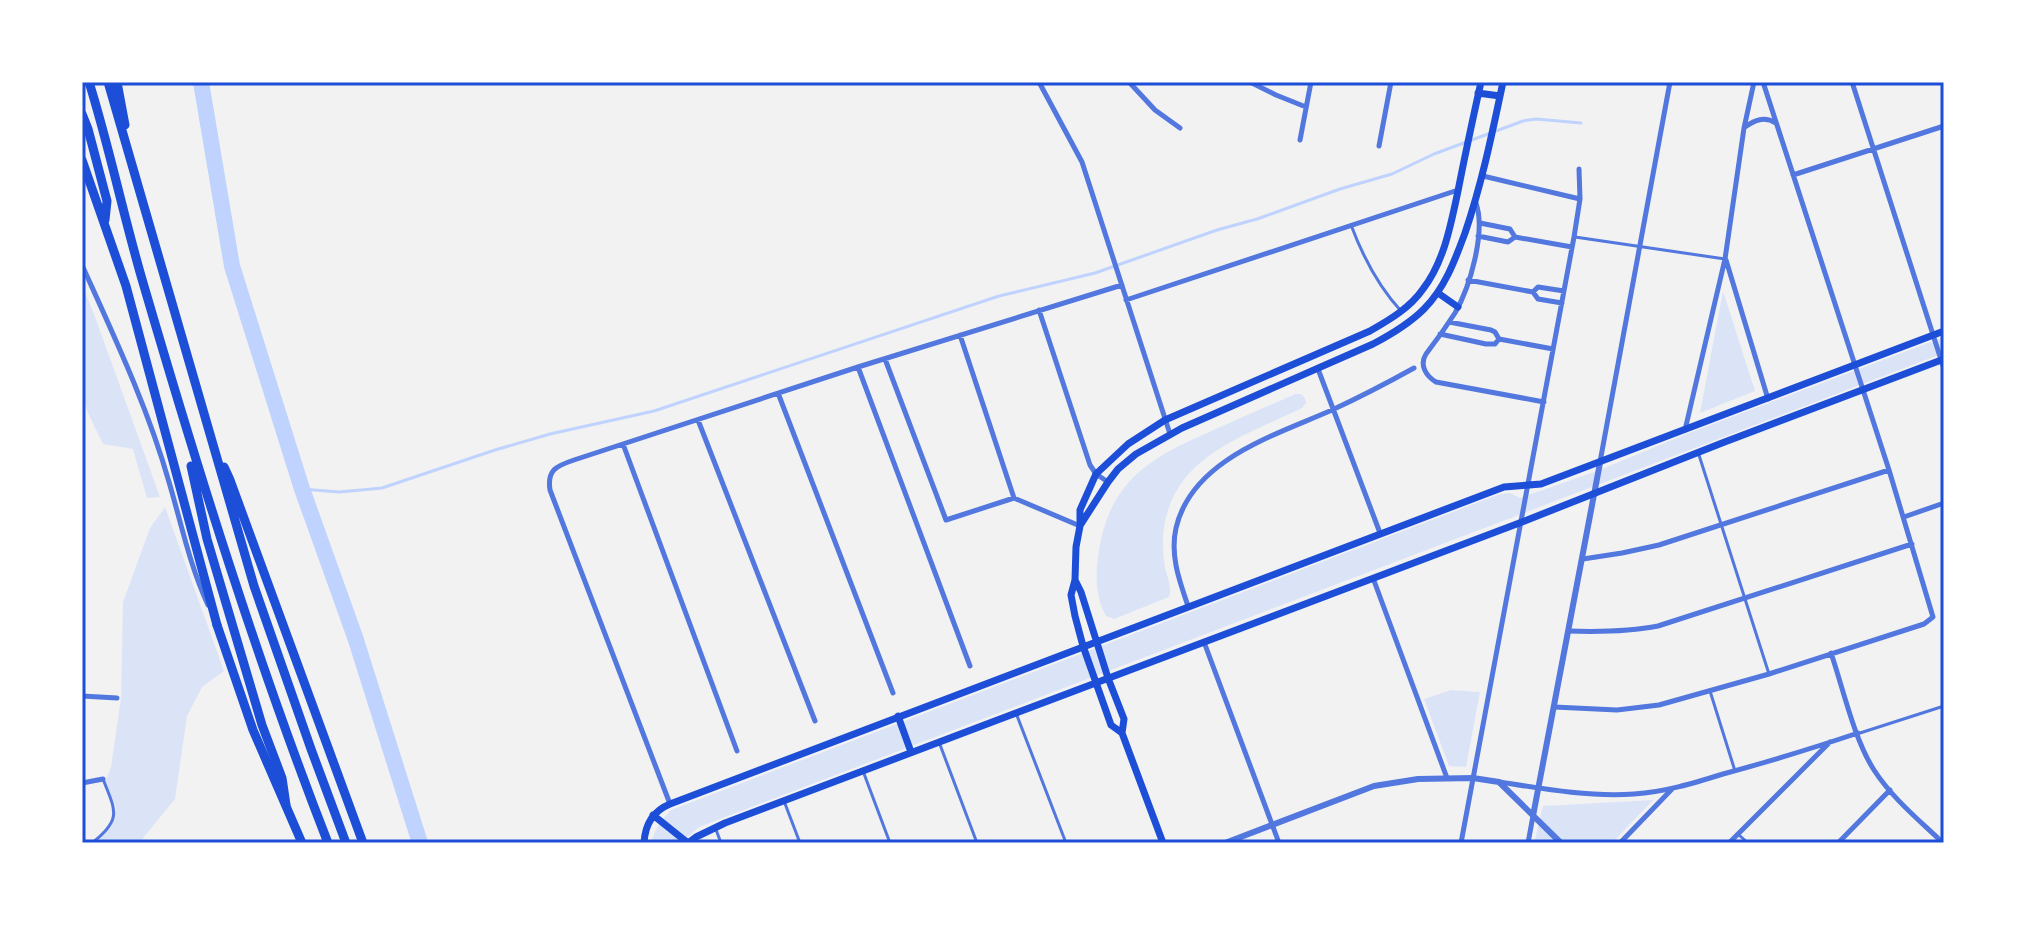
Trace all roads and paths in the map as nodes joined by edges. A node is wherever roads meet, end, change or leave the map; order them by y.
1 (89, 82) edge
2 (108, 82) edge
3 (117, 82) edge
4 (1039, 82) edge
5 (1129, 82) edge
6 (1250, 82) edge
7 (1311, 82) edge
8 (1391, 82) edge
9 (1481, 82) edge
10 (1503, 82) edge
11 (1670, 82) edge
12 (1754, 82) edge
13 (1763, 82) edge
14 (1852, 82) edge
15 (1478, 93) junction
16 (1500, 96) junction
17 (1306, 107) junction
18 (82, 114) edge
19 (1777, 123) junction
20 (1944, 126) edge
21 (1180, 128) dead end
22 (1744, 128) junction
23 (1300, 140) dead end
24 (1379, 146) dead end
25 (128, 148) junction
26 (1874, 149) junction
27 (82, 160) edge
28 (1579, 169) dead end
29 (1793, 175) junction
30 (1483, 176) junction
31 (1458, 190) junction
32 (1580, 199) junction
33 (1476, 202) junction
34 (105, 223) junction
35 (1480, 223) junction
36 (1351, 225) junction
37 (1478, 236) junction
38 (1515, 237) junction
39 (1574, 237) junction
40 (1572, 247) junction
41 (1639, 247) junction
42 (1725, 259) junction
43 (82, 265) edge
44 (1468, 280) junction
45 (1121, 282) junction
46 (1733, 283) junction
47 (1718, 286) junction
48 (1564, 291) junction
49 (1533, 292) junction
50 (1438, 293) junction
51 (1126, 300) junction
52 (1562, 303) junction
53 (1458, 307) junction
54 (1039, 310) junction
55 (1401, 311) junction
56 (1449, 322) junction
57 (1944, 331) edge
58 (1440, 334) junction
59 (960, 335) junction
60 (1933, 335) junction
61 (1499, 339) junction
62 (1553, 349) junction
63 (885, 359) junction
64 (1943, 363) edge
65 (1855, 365) junction
66 (858, 367) junction
67 (1414, 368) dead end
68 (1318, 369) junction
69 (1863, 390) junction
70 (778, 393) junction
71 (1768, 399) junction
72 (1544, 402) junction
73 (1334, 409) junction
74 (698, 420) junction
75 (1165, 420) junction
76 (1684, 430) junction
77 (1170, 434) junction
78 (623, 444) junction
79 (215, 450) junction
80 (1698, 452) junction
81 (193, 455) junction
82 (1600, 463) junction
83 (1889, 470) junction
84 (1096, 474) junction
85 (1108, 482) junction
86 (1528, 485) junction
87 (1594, 492) junction
88 (1014, 498) junction
89 (1944, 503) edge
90 (1904, 517) junction
91 (1522, 522) junction
92 (1722, 525) junction
93 (1080, 526) junction
94 (1380, 533) junction
95 (1912, 544) junction
96 (1583, 559) junction
97 (1372, 577) junction
98 (1075, 580) junction
99 (1744, 598) junction
100 (1188, 606) junction
101 (217, 625) junction
102 (1568, 631) junction
103 (1096, 641) junction
104 (1204, 641) junction
105 (1083, 646) junction
106 (1831, 653) junction
107 (970, 666) dead end
108 (1769, 674) junction
109 (1108, 678) junction
110 (1096, 682) junction
111 (1710, 691) junction
112 (893, 693) dead end
113 (82, 696) edge
114 (117, 698) dead end
115 (1944, 706) edge
116 (1554, 707) junction
117 (1016, 713) junction
118 (898, 716) junction
119 (815, 721) dead end
120 (1122, 733) junction
121 (1858, 733) junction
122 (939, 742) junction
123 (1831, 742) junction
124 (737, 751) dead end
125 (911, 752) junction
126 (863, 771) junction
127 (1735, 771) junction
128 (1447, 778) junction
129 (1473, 778) junction
130 (103, 779) joint
131 (1499, 782) junction
132 (82, 783) edge
133 (1539, 789) junction
134 (1673, 789) junction
135 (1890, 790) junction
136 (784, 801) junction
137 (670, 804) junction
138 (286, 805) junction
139 (653, 815) junction
140 (1533, 816) junction
141 (1271, 825) junction
142 (715, 827) junction
143 (1738, 833) junction
144 (92, 843) edge
145 (302, 843) edge
146 (328, 843) edge
147 (346, 843) edge
148 (363, 843) edge
149 (644, 843) edge
150 (688, 843) edge
151 (721, 843) edge
152 (800, 843) edge
153 (890, 843) edge
154 (977, 843) edge
155 (1066, 843) edge
156 (1163, 843) edge
157 (1225, 843) edge
158 (1279, 843) edge
159 (1461, 843) edge
160 (1528, 843) edge
161 (1561, 843) edge
162 (1620, 843) edge
163 (1729, 843) edge
164 (1748, 843) edge
165 (1838, 843) edge
166 (1943, 843) edge

1 - 81 highway
2 - 25 highway
3 - 25 highway
4 - 45 street
5 - 21 street
6 - 17 street
7 - 17 street
8 - 24 street
9 - 15 main road
10 - 16 main road
11 - 41 street
12 - 22 street
13 - 19 street
14 - 26 street
15 - 16 main road
15 - 31 main road
16 - 30 main road
17 - 23 street
18 - 34 highway
19 - 22 street
19 - 29 street
20 - 26 street
22 - 42 street
25 - 79 highway
26 - 29 street
26 - 60 street
27 - 34 highway
28 - 32 street
29 - 65 street
30 - 32 street
30 - 33 main road
31 - 36 street
31 - 55 main road
32 - 39 street
33 - 35 street
33 - 50 main road
34 - 101 highway
35 - 37 street
35 - 38 street
36 - 51 street
36 - 55 lane
37 - 38 street
37 - 44 street
38 - 40 street
39 - 40 street
39 - 41 lane
40 - 48 street
41 - 42 lane
41 - 82 street
42 - 46 street
42 - 47 street
43 - 101 street
44 - 49 street
44 - 53 street
45 - 51 street
45 - 54 street
46 - 47 street
46 - 71 street
47 - 76 street
48 - 49 street
48 - 52 street
49 - 52 street
50 - 53 main road
50 - 68 main road
51 - 75 street
52 - 62 street
53 - 56 street
54 - 59 street
54 - 84 street
55 - 75 main road
56 - 58 street
56 - 61 street
57 - 60 main road
58 - 61 street
58 - 72 street
59 - 63 street
59 - 88 street
60 - 64 street
60 - 65 main road
61 - 62 street
62 - 72 street
63 - 66 street
63 - 88 street
64 - 69 main road
65 - 69 street
65 - 71 main road
66 - 70 street
66 - 107 street
67 - 73 street
68 - 73 street
68 - 77 main road
69 - 80 main road
69 - 83 street
70 - 74 street
70 - 112 street
71 - 76 main road
72 - 86 street
73 - 94 street
73 - 100 street
74 - 78 street
74 - 119 street
75 - 77 street
75 - 84 main road
76 - 82 main road
77 - 85 main road
78 - 124 street
78 - 137 street
79 - 147 highway
79 - 148 highway
80 - 87 main road
80 - 92 lane
81 - 138 highway
81 - 146 highway
82 - 86 main road
82 - 87 street
83 - 90 street
83 - 92 street
84 - 85 street
84 - 93 main road
85 - 93 main road
86 - 91 street
86 - 94 main road
87 - 91 main road
87 - 96 street
88 - 93 street
89 - 90 street
90 - 95 street
91 - 97 main road
91 - 129 street
92 - 96 street
92 - 99 lane
93 - 98 main road
94 - 100 main road
95 - 99 street
95 - 106 street
96 - 102 street
97 - 104 main road
97 - 128 street
98 - 103 main road
98 - 105 main road
99 - 102 street
99 - 108 lane
100 - 103 main road
101 - 138 highway
102 - 116 street
103 - 105 main road
103 - 109 main road
104 - 109 main road
104 - 141 street
105 - 110 main road
105 - 118 main road
106 - 108 street
106 - 121 street
108 - 111 street
109 - 110 main road
109 - 120 main road
110 - 117 main road
110 - 120 main road
111 - 116 street
111 - 127 lane
113 - 114 street
115 - 121 lane
116 - 133 street
117 - 122 main road
117 - 155 lane
118 - 125 main road
118 - 137 main road
120 - 156 main road
121 - 123 street
121 - 135 street
122 - 125 main road
122 - 154 lane
123 - 127 street
123 - 143 street
125 - 126 main road
126 - 136 main road
126 - 153 lane
127 - 134 street
128 - 129 street
128 - 141 street
129 - 131 street
129 - 159 street
130 - 132 street
130 - 144 lane
131 - 133 street
131 - 140 street
133 - 134 street
133 - 140 street
134 - 162 street
135 - 165 street
135 - 166 street
136 - 142 main road
136 - 152 lane
137 - 139 main road
138 - 145 highway
139 - 149 main road
139 - 150 main road
140 - 160 street
140 - 161 street
141 - 157 street
141 - 158 street
142 - 150 main road
142 - 151 lane
143 - 163 street
143 - 164 lane

